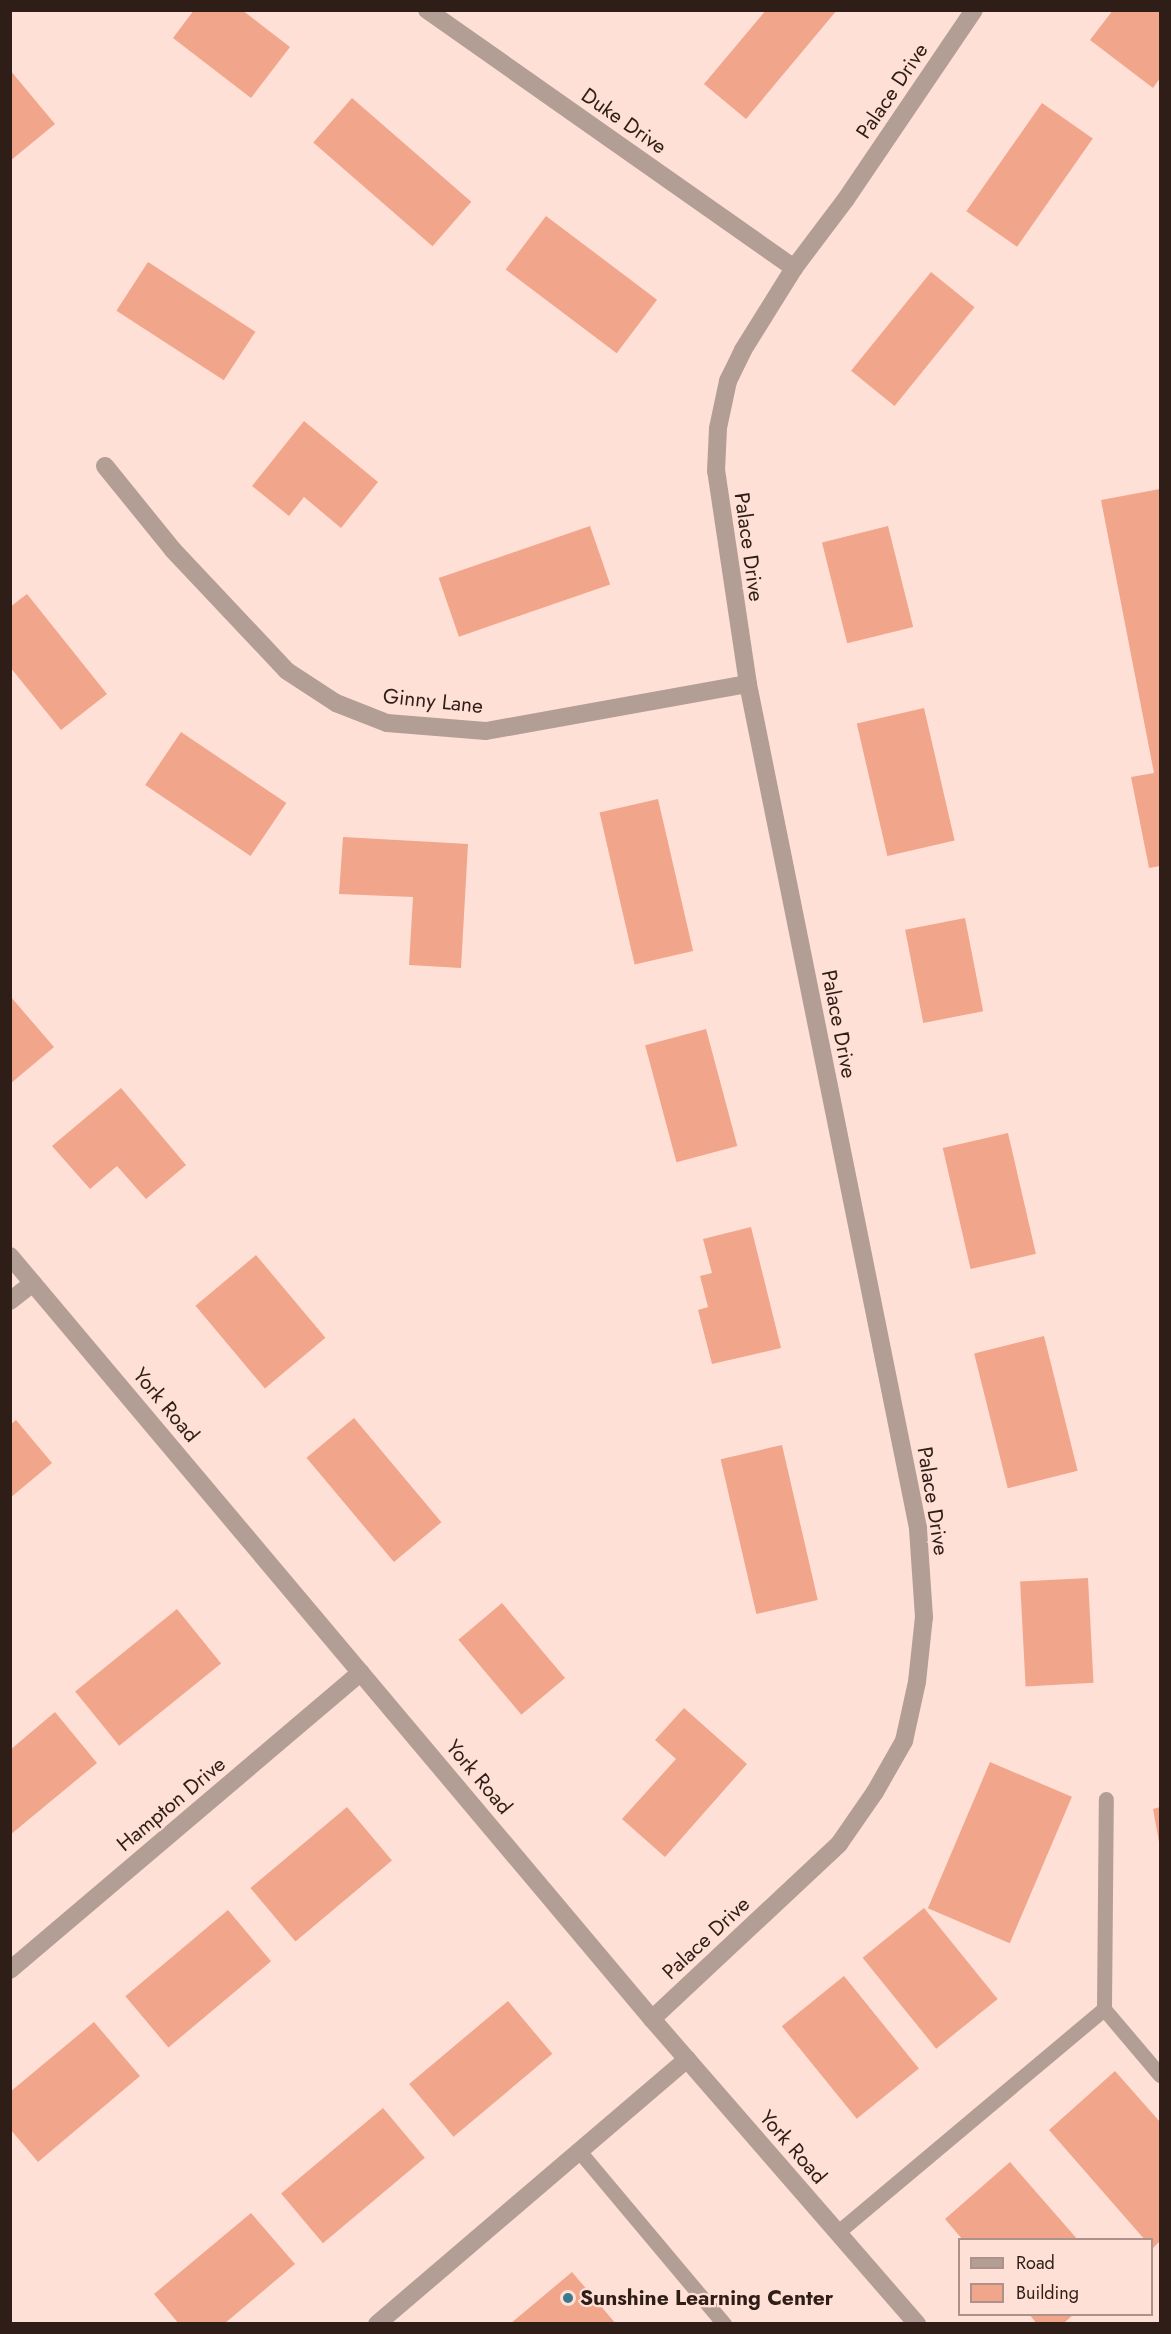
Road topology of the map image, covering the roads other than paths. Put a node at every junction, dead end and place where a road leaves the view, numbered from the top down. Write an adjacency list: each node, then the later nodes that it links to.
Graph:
1 (428, 10): 3 (street, Duke Drive)
2 (974, 10): 3 (street, Palace Drive)
3 (794, 268): 5 (street, Palace Drive)
4 (105, 466): 5 (street, Ginny Lane)
5 (748, 684): 13 (street, Palace Drive)
6 (10, 1256): 7 (street, York Road)
7 (33, 1282): 8 (street); 9 (street, York Road)
8 (10, 1302)
9 (361, 1672): 11 (street, Hampton Drive); 13 (street, York Road)
10 (1106, 1799): 12 (lane)
11 (10, 1970)
12 (1104, 2008): 15 (lane); 17 (lane)
13 (652, 2019): 14 (street, York Road)
14 (687, 2059): 16 (street); 17 (street, York Road)
15 (1161, 2075)
16 (579, 2151): 18 (street); 19 (lane)
17 (838, 2232): 20 (street, York Road)
18 (377, 2324)
19 (724, 2324)
20 (917, 2324)

